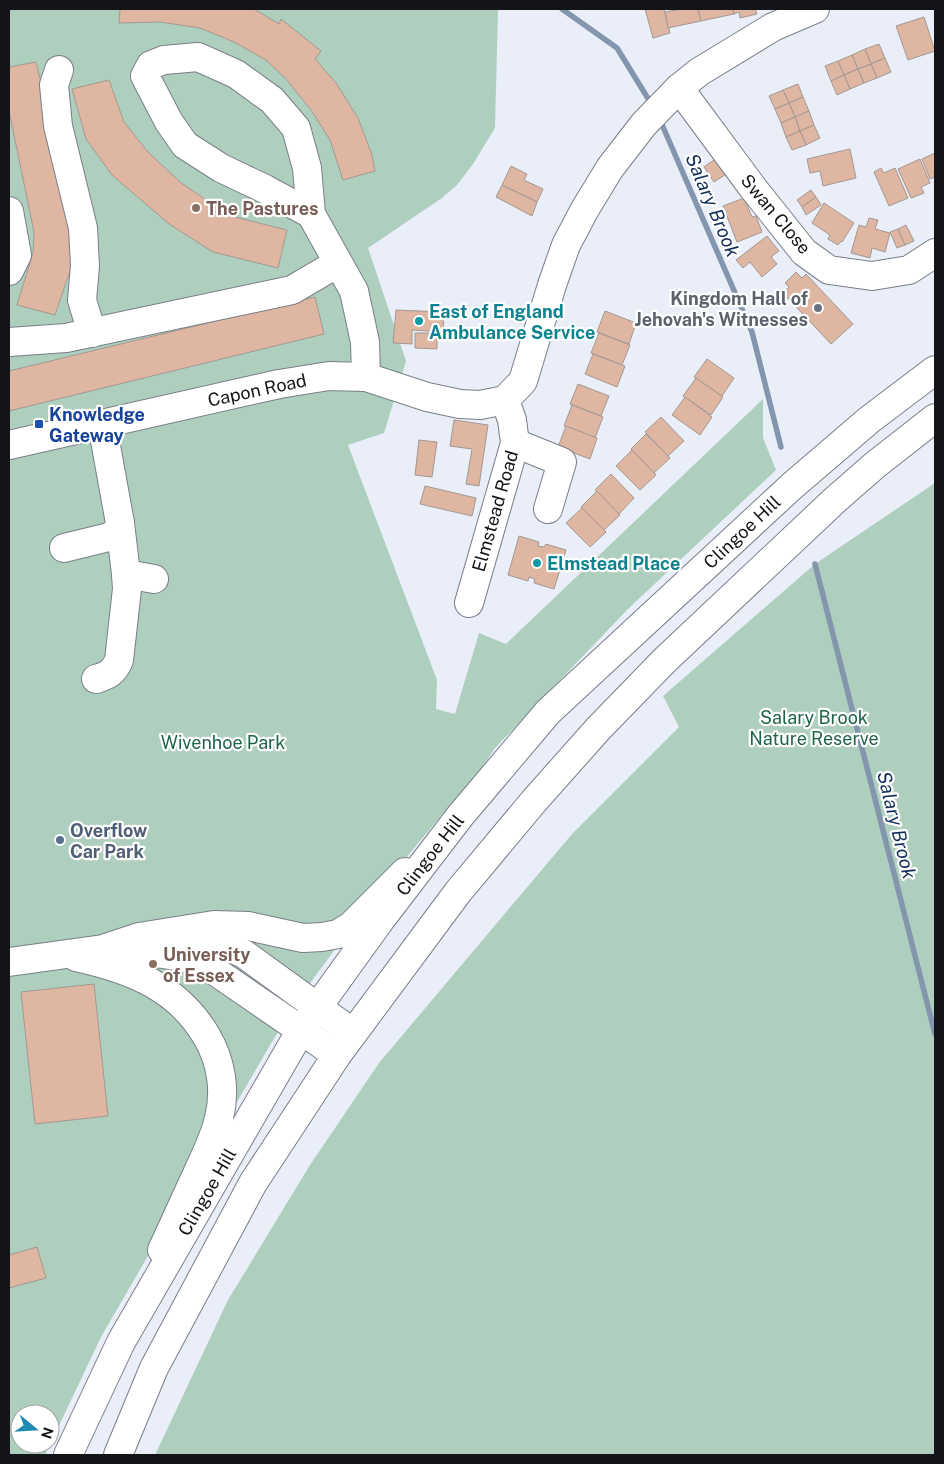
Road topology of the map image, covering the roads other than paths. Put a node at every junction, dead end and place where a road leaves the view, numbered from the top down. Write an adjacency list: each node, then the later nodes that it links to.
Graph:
1 (816, 9): 3 (street)
2 (59, 70): 9 (street)
3 (672, 95): 6 (street, Swan Close); 13 (street)
4 (9, 211): 8 (street)
5 (310, 214): 5 (street); 7 (street)
6 (935, 253)
7 (338, 263): 9 (street); 12 (street)
8 (9, 271)
9 (92, 333): 10 (street)
10 (9, 342)
11 (935, 370): 25 (street, Clingoe Hill)
12 (366, 377): 13 (street, Capon Road); 15 (street, Capon Road)
13 (505, 400): 16 (street, Elmstead Road)
14 (935, 418): 32 (street)
15 (102, 424): 17 (street, Capon Road); 19 (street)
16 (515, 443): 18 (street); 23 (street, Elmstead Road)
17 (9, 444)
18 (548, 509)
19 (120, 523): 20 (street); 21 (street)
20 (64, 548)
21 (126, 574): 22 (street); 24 (street)
22 (154, 579)
23 (469, 603)
24 (96, 679)
25 (460, 816): 26 (street); 30 (street, Clingoe Hill)
26 (139, 937): 27 (street); 30 (street)
27 (103, 949): 28 (street); 31 (street)
28 (69, 955): 29 (street); 34 (street)
29 (9, 962)
30 (317, 1006): 31 (street, Clingoe Hill); 32 (street)
31 (301, 1030): 33 (street); 34 (street, Clingoe Hill)
32 (353, 1033): 33 (street, Clingoe Hill)
33 (337, 1055): 36 (street, Clingoe Hill)
34 (121, 1342): 35 (street, Clingoe Hill)
35 (68, 1455)
36 (118, 1455)

